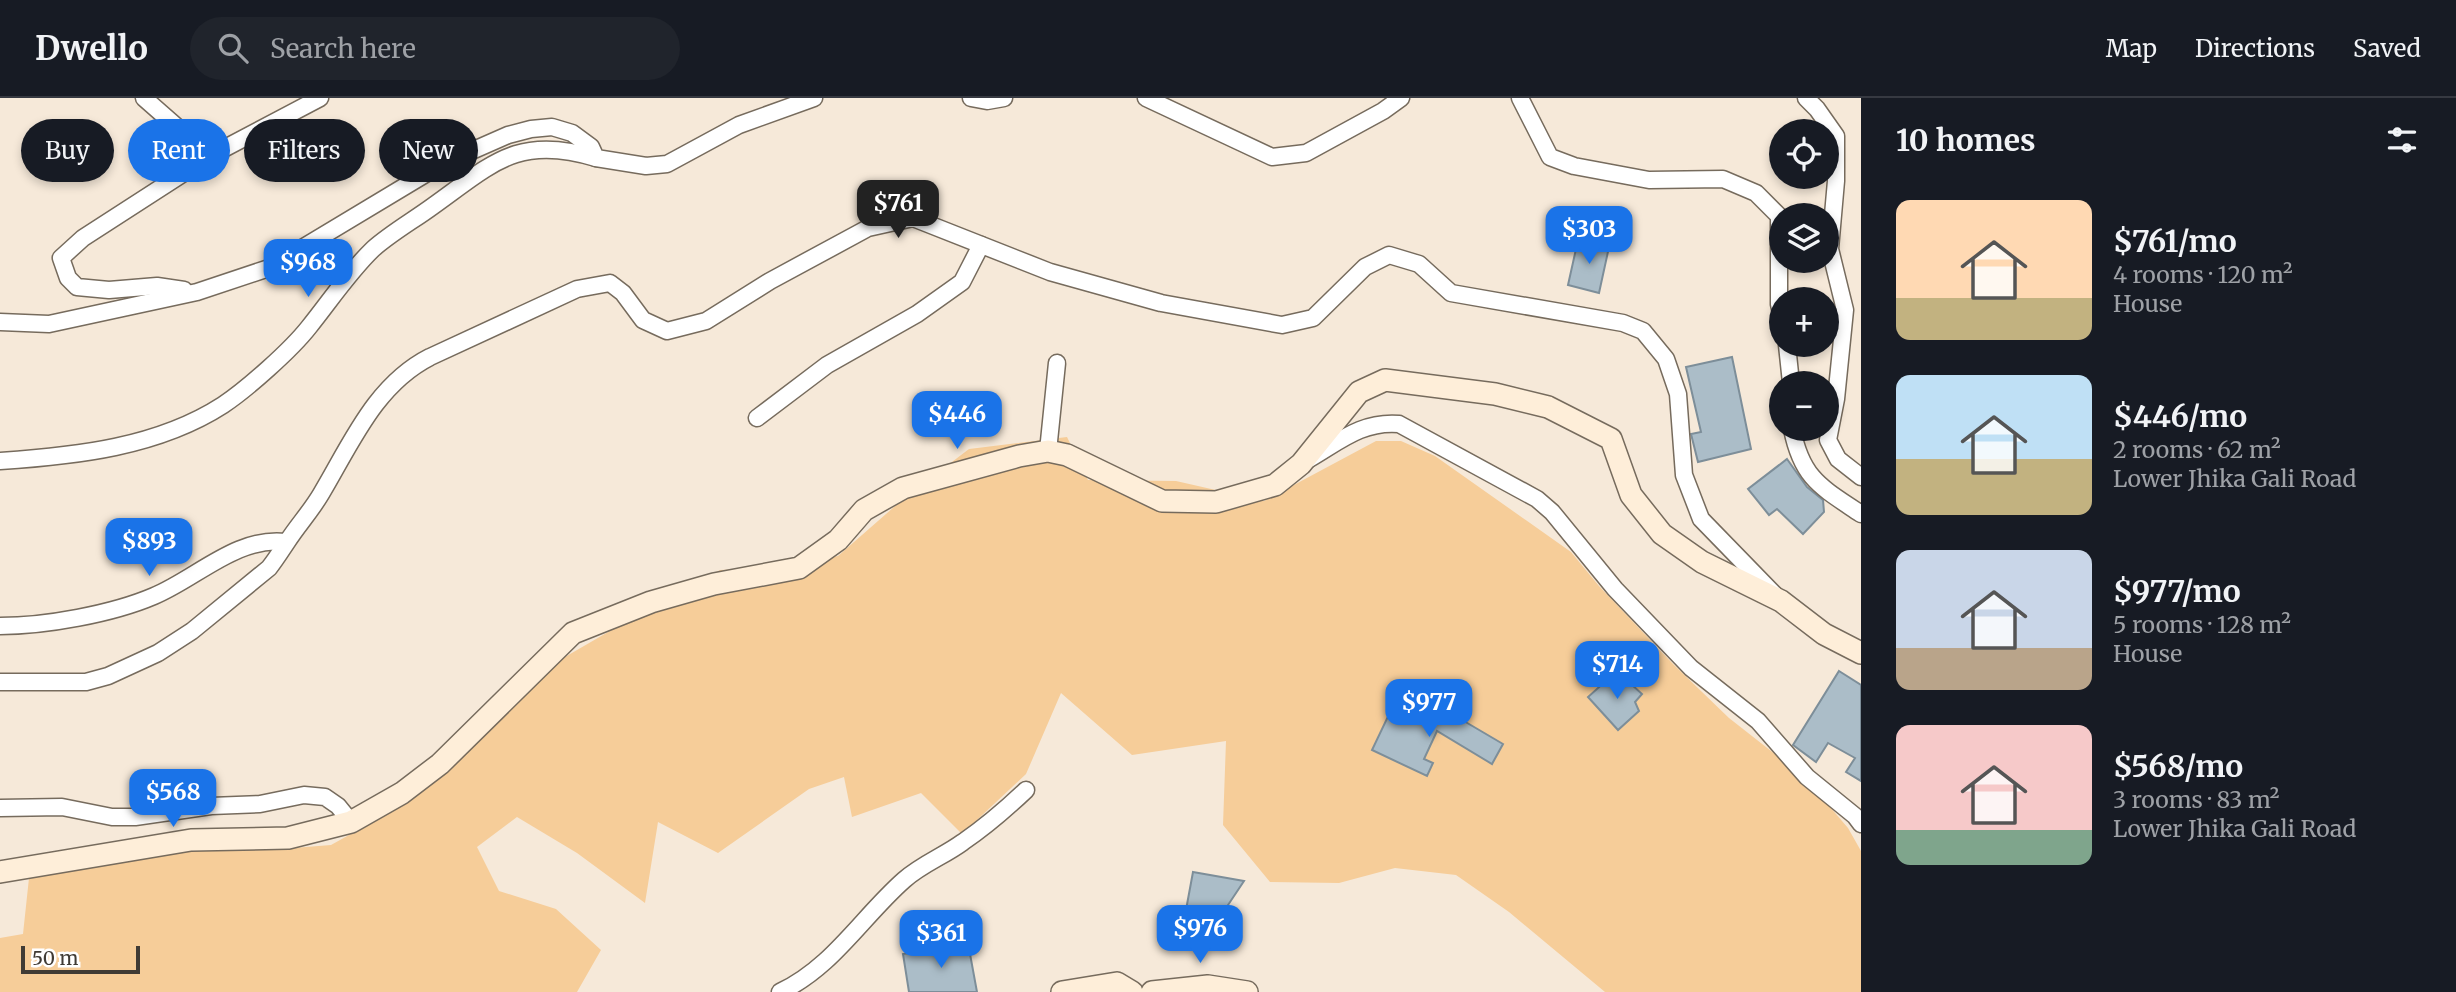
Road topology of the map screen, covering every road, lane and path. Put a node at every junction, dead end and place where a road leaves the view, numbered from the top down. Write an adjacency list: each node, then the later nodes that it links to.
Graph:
1 (144, 98): 10 (street)
2 (320, 98): 11 (street)
3 (814, 98): 12 (street)
4 (971, 98): 5 (street)
5 (1004, 98)
6 (1146, 98): 7 (street)
7 (1401, 98)
8 (1520, 98): 15 (street)
9 (1806, 98): 24 (street)
10 (168, 119)
11 (230, 145)
12 (596, 158): 16 (street); 22 (street)
13 (169, 182): 16 (street)
14 (981, 245): 19 (street); 26 (street); 27 (street)
15 (1779, 287)
16 (197, 292): 17 (street)
17 (0, 322)
18 (1057, 363): 21 (street)
19 (757, 418)
20 (1794, 441): 25 (street)
21 (1048, 451): 23 (main road); 33 (main road)
22 (0, 461)
23 (1301, 464): 27 (main road); 34 (street)
24 (1861, 477)
25 (1861, 514)
26 (286, 542): 28 (street); 30 (street)
27 (1781, 601): 29 (main road)
28 (0, 626)
29 (1861, 653)
30 (0, 682)
31 (1026, 790): 36 (street)
32 (0, 808): 33 (street)
33 (351, 822): 35 (main road)
34 (1861, 824)
35 (0, 872)
36 (780, 992)
37 (1062, 992): 38 (main road)
38 (1132, 992)
39 (1152, 992): 40 (main road)
40 (1247, 992)

